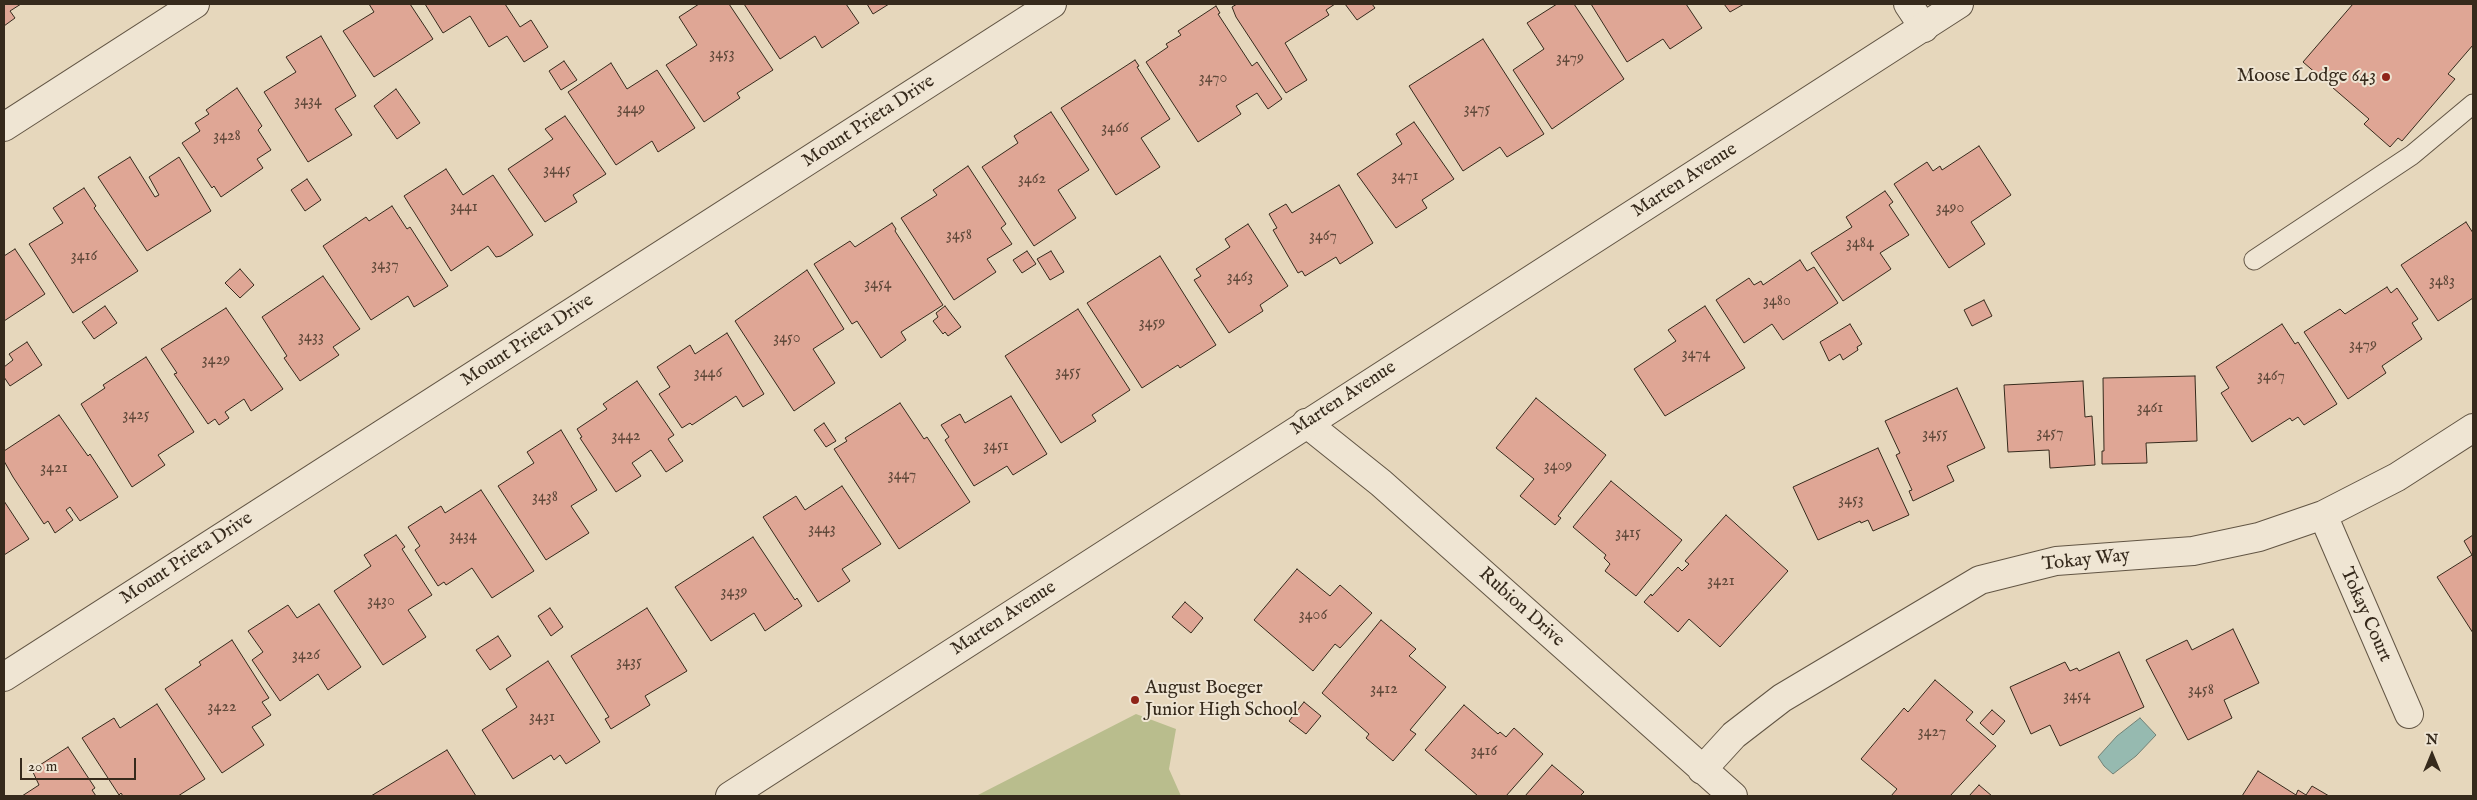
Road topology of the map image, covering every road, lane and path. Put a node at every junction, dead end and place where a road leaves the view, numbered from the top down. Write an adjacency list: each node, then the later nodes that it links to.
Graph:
1 (194, 4): 7 (street)
2 (1052, 4): 12 (street, Mount Prieta Drive)
3 (1908, 4): 5 (street)
4 (1959, 4): 5 (street, Marten Avenue)
5 (1924, 28): 9 (street, Marten Avenue)
6 (2473, 104): 8 (lane)
7 (4, 127)
8 (2254, 260)
9 (1306, 423): 14 (street, Rubion Drive); 15 (street, Marten Avenue)
10 (2473, 428): 11 (street, Tokay Way)
11 (2323, 515): 13 (street, Tokay Court); 14 (street, Tokay Way)
12 (4, 677)
13 (2409, 714)
14 (1702, 770): 16 (street, Rubion Drive)
15 (730, 796)
16 (1733, 796)

